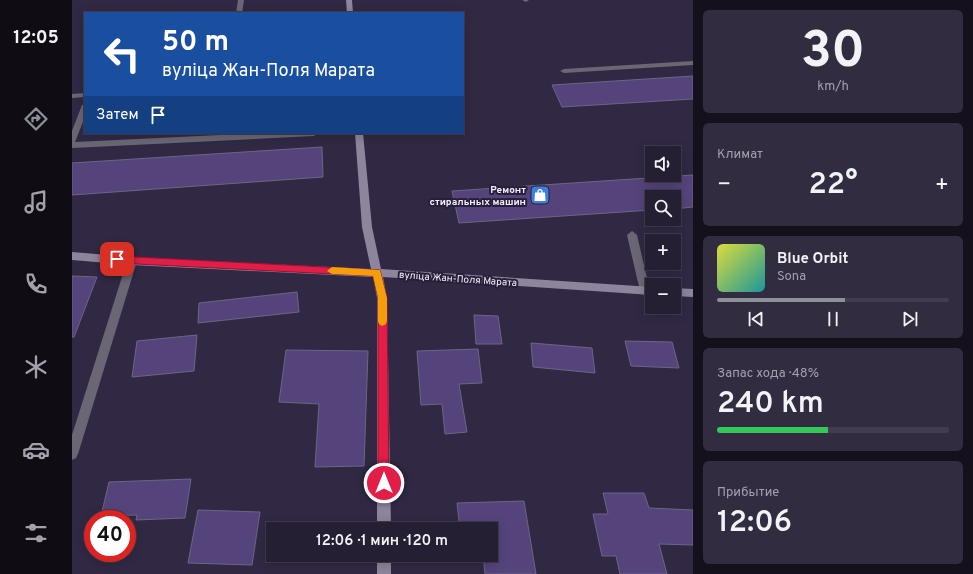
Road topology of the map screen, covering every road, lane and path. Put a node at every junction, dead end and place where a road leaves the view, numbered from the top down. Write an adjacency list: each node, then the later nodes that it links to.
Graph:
1 (241, 0): 3 (street)
2 (349, 0): 4 (street)
3 (239, 12)
4 (350, 12)
5 (693, 63): 6 (street)
6 (564, 70)
7 (84, 95): 8 (street)
8 (72, 96)
9 (84, 110): 13 (street)
10 (268, 134): 12 (street)
11 (359, 134): 18 (street)
12 (222, 135): 14 (street)
13 (72, 141)
14 (72, 145)
15 (632, 235): 19 (street)
16 (72, 256): 17 (street, вуліца Жан-Поля Марата)
17 (132, 261): 18 (street, вуліца Жан-Поля Марата); 23 (street)
18 (377, 273): 20 (street, вуліца Жан-Поля Марата); 24 (street)
19 (645, 278)
20 (645, 291)
21 (681, 292): 22 (street)
22 (693, 293)
23 (72, 454)
24 (384, 522)
25 (384, 562): 26 (street)
26 (384, 574)

